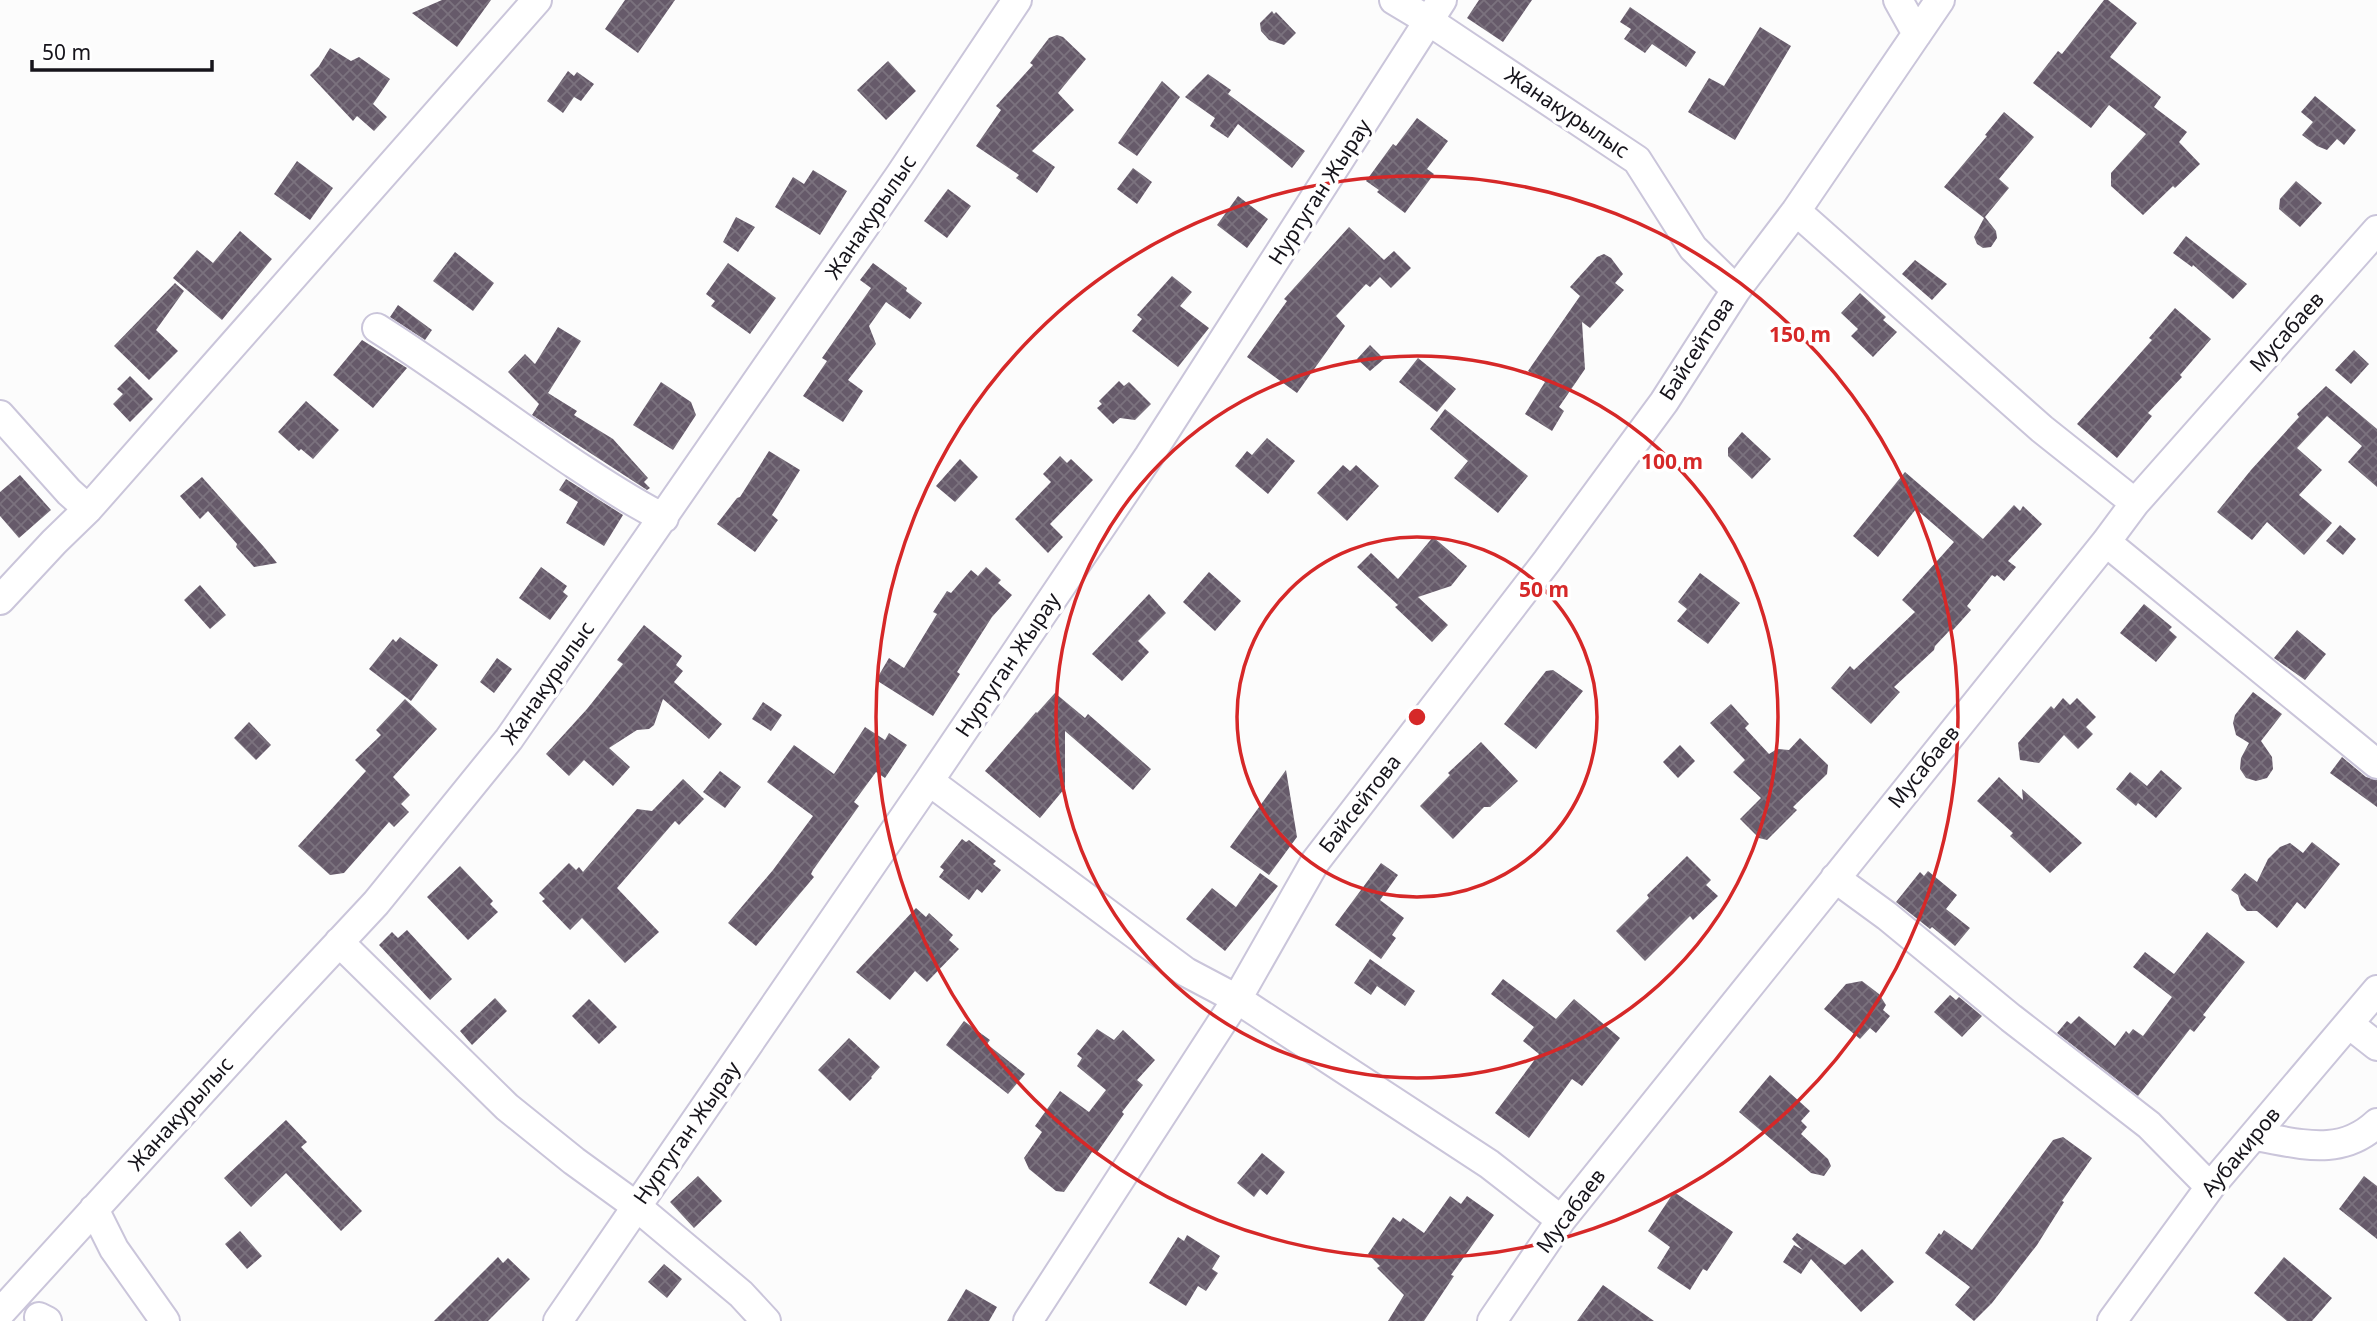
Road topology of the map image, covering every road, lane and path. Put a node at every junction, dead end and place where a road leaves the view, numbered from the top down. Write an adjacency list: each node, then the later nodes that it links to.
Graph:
1 (537, 0): 14 (street)
2 (1017, 0): 15 (street, Жанакурылыс)
3 (1394, 0): 6 (street, Жанакурылыс)
4 (1898, 0): 7 (street)
5 (1940, 0): 7 (street, Байсейтова)
6 (1436, 10): 10 (street, Жанакурылыс); 19 (street, Нуртуган Жырау)
7 (1917, 34): 8 (street, Байсейтова)
8 (1796, 211): 10 (street, Байсейтова); 13 (street)
9 (2377, 230): 13 (street, Мусабаев)
10 (1736, 290): 23 (street, Байсейтова)
11 (377, 328): 15 (street)
12 (0, 415): 14 (street)
13 (2135, 503): 16 (street, Мусабаев)
14 (88, 509): 17 (street)
15 (664, 517): 21 (street, Жанакурылыс)
16 (2106, 542): 18 (street); 20 (street, Мусабаев)
17 (0, 600)
18 (2377, 764)
19 (929, 781): 23 (street); 29 (street, Нуртуган Жырау)
20 (1835, 878): 28 (street); 31 (street, Мусабаев)
21 (339, 942): 29 (street); 30 (street, Жанакурылыс)
22 (2377, 990): 24 (street, Аубакиров)
23 (1237, 999): 31 (street); 36 (street, Байсейтова)
24 (2349, 1024): 25 (street); 27 (street, Аубакиров)
25 (2377, 1046)
26 (2377, 1123): 27 (street)
27 (2254, 1136): 28 (street, Аубакиров)
28 (2210, 1188): 38 (street, Аубакиров)
29 (636, 1206): 34 (street, Нуртуган Жырау); 35 (street)
30 (94, 1209): 32 (street, Жанакурылыс); 33 (street)
31 (1561, 1220): 37 (street, Мусабаев)
32 (0, 1313)
33 (165, 1321)
34 (558, 1321)
35 (766, 1321)
36 (1028, 1321)
37 (1492, 1321)
38 (2112, 1321)

